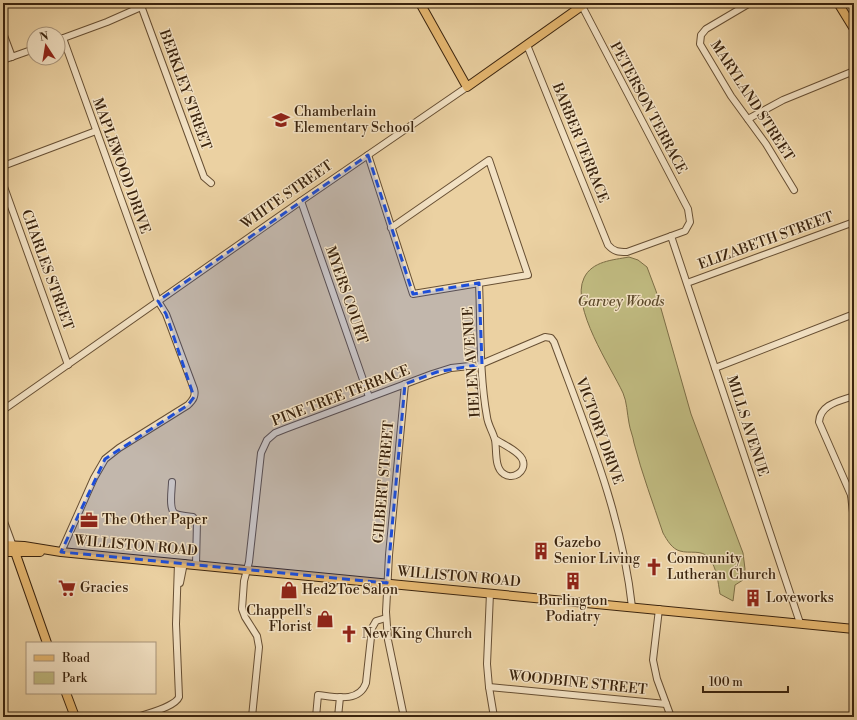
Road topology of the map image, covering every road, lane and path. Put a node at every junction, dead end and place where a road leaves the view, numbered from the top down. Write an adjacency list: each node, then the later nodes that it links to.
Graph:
1 (420, 3): 15 (main road)
2 (750, 3): 16 (street, MARYLAND STREET)
3 (838, 3): 6 (main road)
4 (143, 4): 8 (street); 20 (street, BERKLEY STREET)
5 (584, 5): 9 (main road, WHITE STREET); 26 (street, PETERSON TERRACE)
6 (854, 29)
7 (3, 33): 12 (street)
8 (66, 37)
9 (527, 45): 15 (main road, WHITE STREET); 26 (street, BARBER TERRACE)
10 (26, 52): 12 (street)
11 (66, 52): 17 (street, MAPLEWOOD DRIVE)
12 (12, 57): 13 (street)
13 (3, 60)
14 (854, 71): 16 (street)
15 (467, 87): 18 (street, WHITE STREET)
16 (748, 119): 22 (street, MARYLAND STREET)
17 (96, 131): 19 (street); 29 (street, MAPLEWOOD DRIVE)
18 (368, 155): 23 (street, WHITE STREET); 25 (street)
19 (3, 166)
20 (211, 183)
21 (3, 184): 32 (street, CHARLES STREET)
22 (794, 190)
23 (301, 201): 29 (street, WHITE STREET); 36 (street, MYERS COURT)
24 (854, 222): 28 (street, ELIZABETH STREET)
25 (391, 228): 27 (street); 27 (street)
26 (671, 236): 28 (street, MILLS AVENUE)
27 (479, 283): 31 (street, HELEN AVENUE)
28 (687, 283): 33 (street, MILLS AVENUE)
29 (158, 301): 32 (street, WHITE STREET); 46 (street, MAPLEWOOD DRIVE)
30 (854, 314): 33 (street)
31 (482, 364): 34 (street, PINE TREE TERRACE); 38 (street, HELEN AVENUE); 52 (street, VICTORY DRIVE)
32 (68, 365): 37 (street, WHITE STREET)
33 (715, 368): 55 (street, MILLS AVENUE)
34 (405, 384): 36 (street, PINE TREE TERRACE); 50 (street, GILBERT STREET)
35 (854, 396): 40 (street)
36 (369, 397): 49 (street, PINE TREE TERRACE)
37 (3, 410)
38 (495, 439): 38 (street, HELEN AVENUE)
39 (172, 482): 48 (street)
40 (852, 497): 42 (street)
41 (3, 519): 44 (street)
42 (854, 522)
43 (3, 545): 44 (main road, WILLISTON ROAD)
44 (14, 549): 45 (main road, WILLISTON ROAD); 46 (main road, WILLISTON ROAD); 57 (main road)
45 (3, 552)
46 (61, 552): 47 (main road, WILLISTON ROAD)
47 (181, 563): 48 (main road, WILLISTON ROAD); 63 (street)
48 (196, 564): 49 (main road, WILLISTON ROAD)
49 (247, 569): 50 (main road, WILLISTON ROAD); 64 (street, PINE TREE TERRACE)
50 (387, 583): 51 (main road, WILLISTON ROAD); 54 (street, GILBERT STREET)
51 (490, 593): 52 (main road, WILLISTON ROAD); 58 (street)
52 (632, 607): 53 (main road, WILLISTON ROAD)
53 (659, 609): 55 (main road, WILLISTON ROAD); 61 (street)
54 (386, 618): 60 (street); 67 (street, GILBERT STREET)
55 (800, 623): 56 (main road, WILLISTON ROAD)
56 (854, 629)
57 (47, 642)
58 (489, 687): 61 (street, WOODBINE STREET); 68 (street)
59 (66, 694): 62 (main road)
60 (340, 697): 65 (street); 66 (street)
61 (666, 704): 69 (street)
62 (75, 717)
63 (138, 717)
64 (252, 717)
65 (316, 717)
66 (338, 717)
67 (404, 717)
68 (494, 717)
69 (671, 717)

